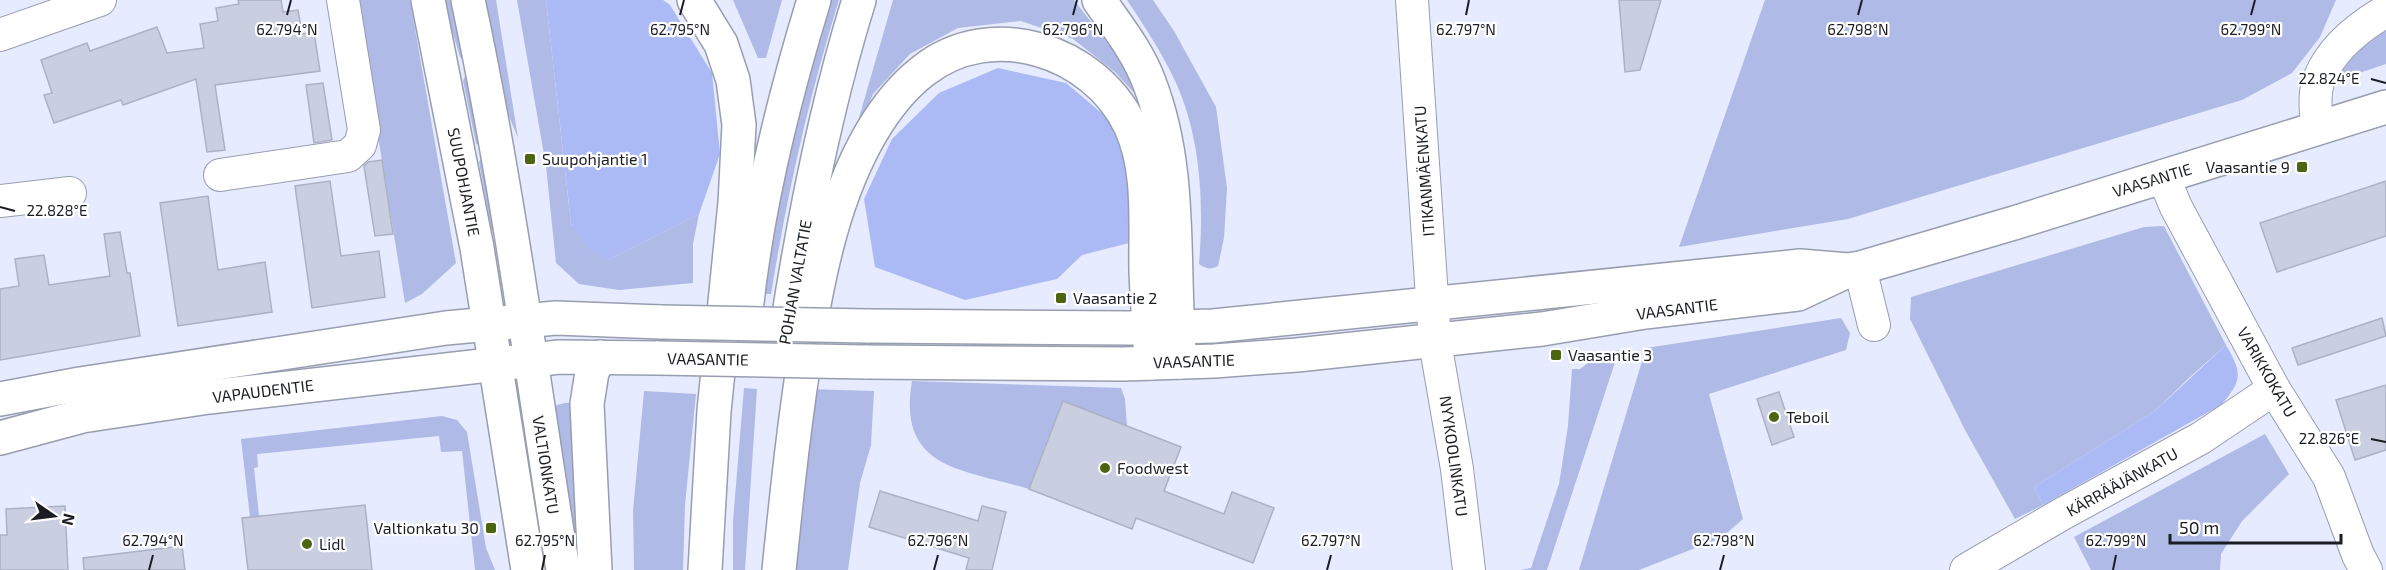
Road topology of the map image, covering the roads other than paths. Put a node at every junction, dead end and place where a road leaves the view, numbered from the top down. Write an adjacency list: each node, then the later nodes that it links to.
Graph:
1 (100, 0): 11 (street)
2 (343, 0): 14 (street)
3 (428, 0): 21 (main road, SUUPOHJANTIE)
4 (468, 0): 20 (main road)
5 (694, 0): 35 (main road)
6 (814, 0): 36 (main road)
7 (859, 0): 37 (main road, POHJAN VALTATIE)
8 (1099, 0): 23 (main road)
9 (1412, 0): 19 (street, ITIKANMÄENKATU)
10 (2386, 11): 13 (street)
11 (0, 35)
12 (2386, 107): 13 (main road, VAASANTIE)
13 (2317, 128): 15 (main road, VAASANTIE)
14 (220, 175)
15 (2163, 176): 18 (main road, VAASANTIE); 29 (street, VARIKKOKATU)
16 (70, 193): 17 (street)
17 (0, 201)
18 (1854, 269): 19 (main road, VAASANTIE); 22 (street); 24 (main road, VAASANTIE)
19 (1433, 304): 23 (main road, VAASANTIE); 24 (street, ITIKANMÄENKATU)
20 (525, 321): 21 (main road, VAPAUDENTIE); 23 (main road, VAASANTIE, bridge); 26 (main road)
21 (488, 324): 28 (main road, SUUPOHJANTIE); 30 (main road, VAPAUDENTIE)
22 (1874, 325)
23 (1163, 326): 27 (main road); 38 (main road)
24 (1436, 342): 27 (main road, VAASANTIE); 39 (street, NYYKOOLINKATU)
25 (600, 357): 26 (main road, VAASANTIE); 27 (main road, VAASANTIE, bridge); 34 (main road)
26 (530, 360): 28 (main road, VAPAUDENTIE); 33 (main road, VALTIONKATU)
27 (1165, 363)
28 (494, 364): 31 (main road, VAPAUDENTIE); 32 (main road)
29 (2274, 389): 40 (street, KÄRRÄÄJÄNKATU); 41 (street, VARIKKOKATU)
30 (0, 399)
31 (0, 438)
32 (528, 570)
33 (563, 570)
34 (595, 570)
35 (705, 570)
36 (727, 570)
37 (765, 570)
38 (779, 570)
39 (1469, 570)
40 (1966, 570)
41 (2366, 570)

